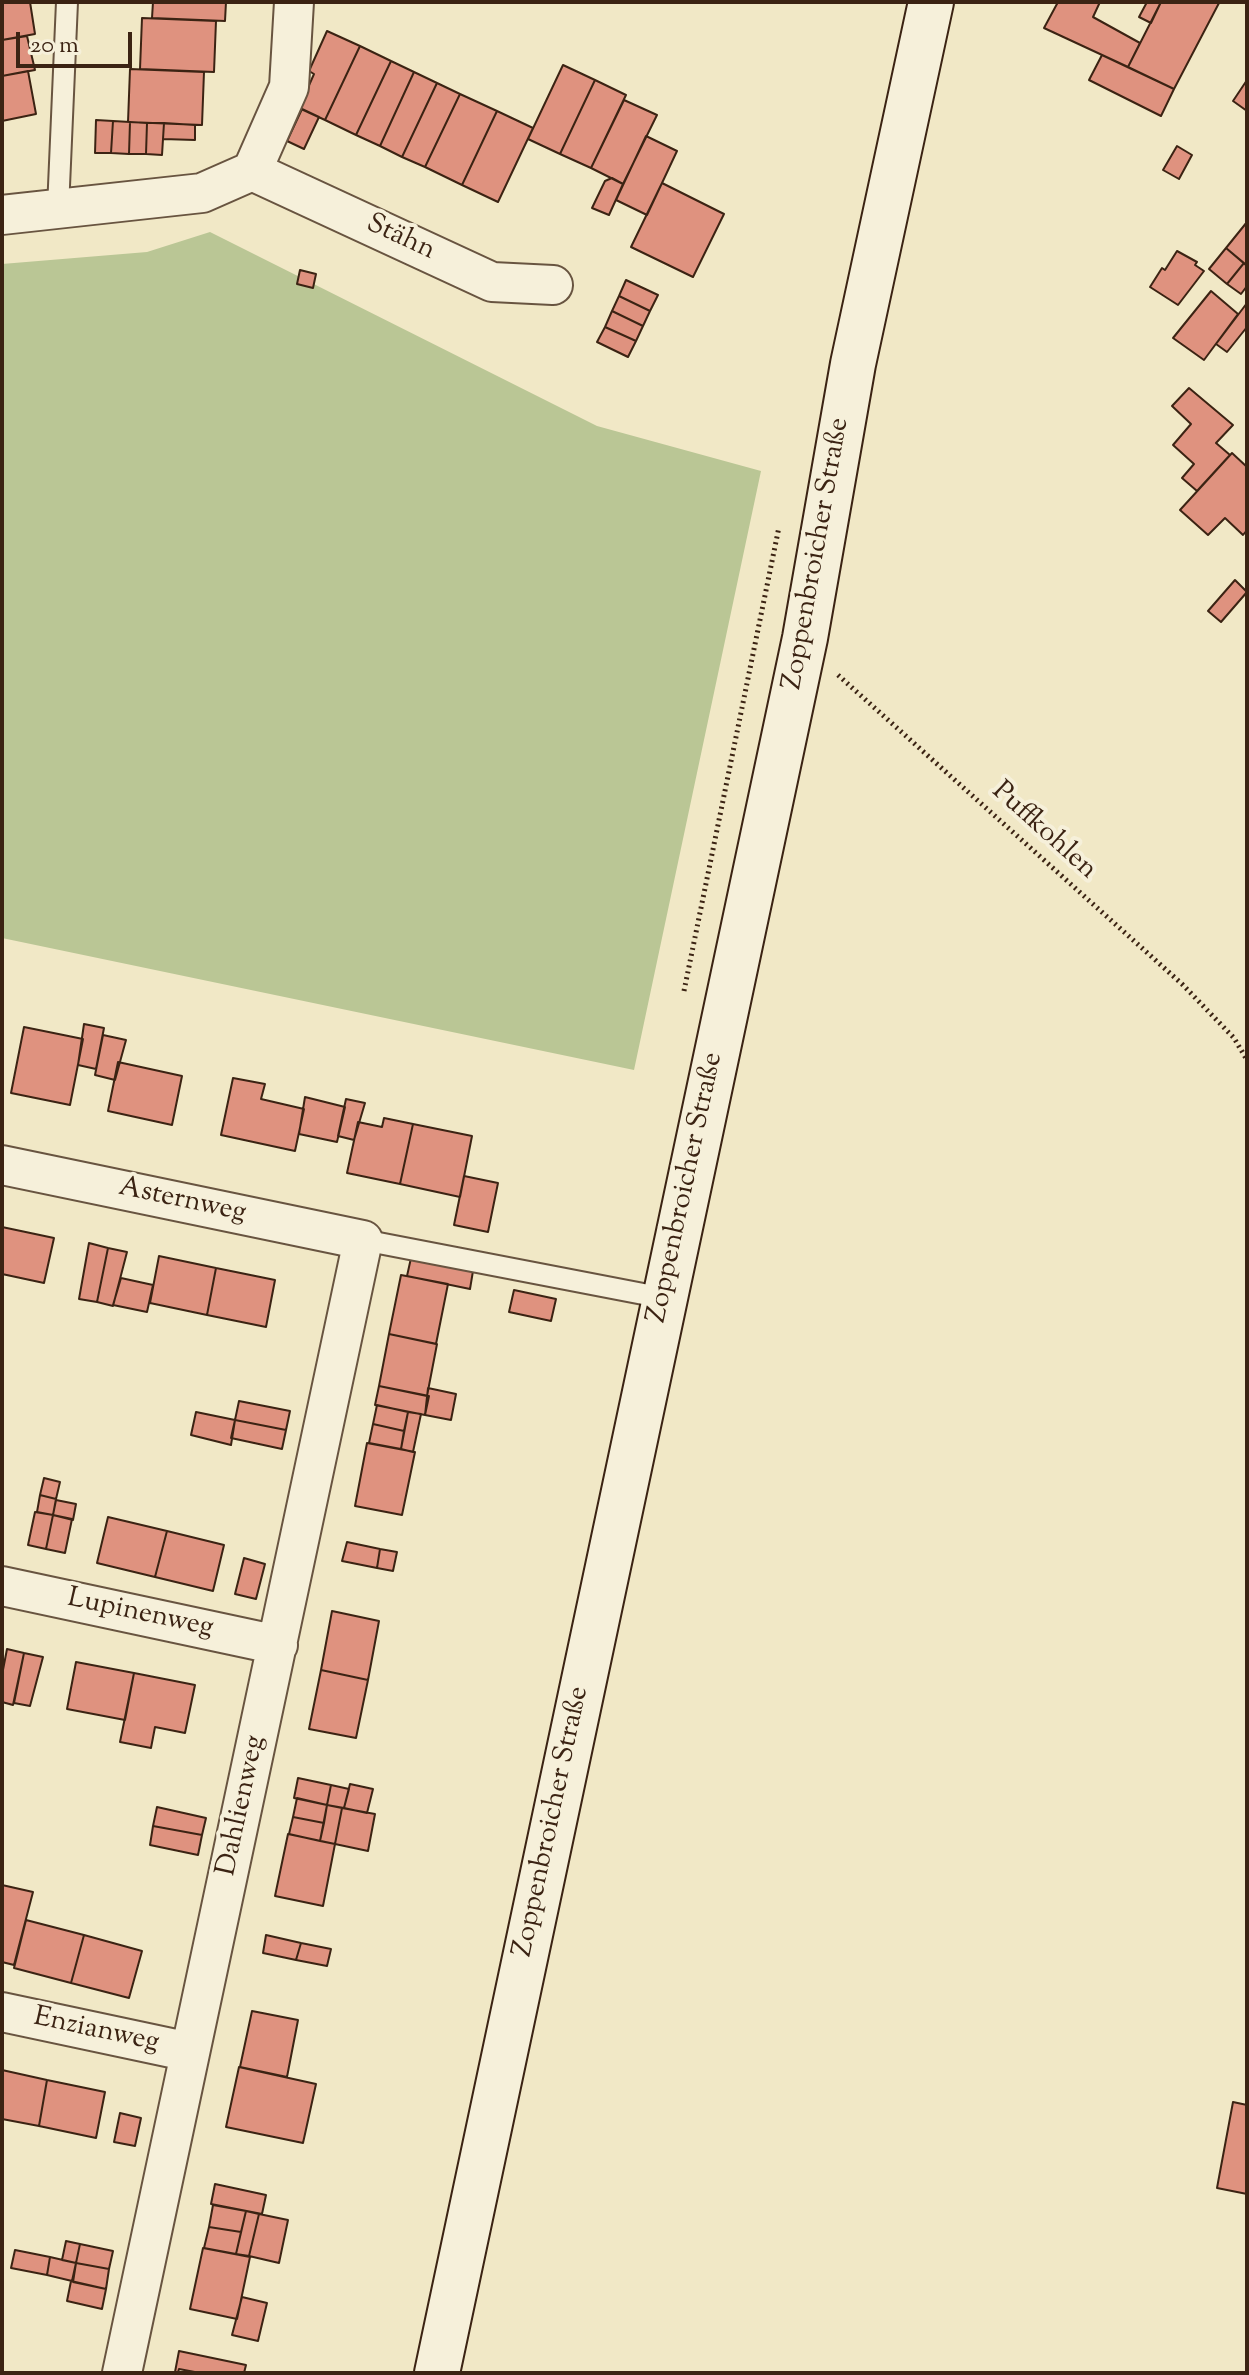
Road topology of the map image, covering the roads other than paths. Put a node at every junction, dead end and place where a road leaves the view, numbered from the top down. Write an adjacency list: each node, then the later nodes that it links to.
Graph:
1 (67, 2): 5 (lane)
2 (294, 2): 4 (street)
3 (931, 2): 10 (main road, Zoppenbroicher Straße)
4 (252, 171): 5 (street); 7 (street, Stähn)
5 (58, 209): 6 (street)
6 (2, 215)
7 (553, 285)
8 (2, 1165): 9 (street, Asternweg)
9 (363, 1240): 10 (lane); 12 (street, Dahlienweg)
10 (664, 1298): 16 (main road, Zoppenbroicher Straße)
11 (2, 1586): 12 (street, Lupinenweg)
12 (278, 1645): 14 (street, Dahlienweg)
13 (2, 2012): 14 (street, Enzianweg)
14 (190, 2052): 15 (street, Dahlienweg)
15 (122, 2373)
16 (437, 2373)

